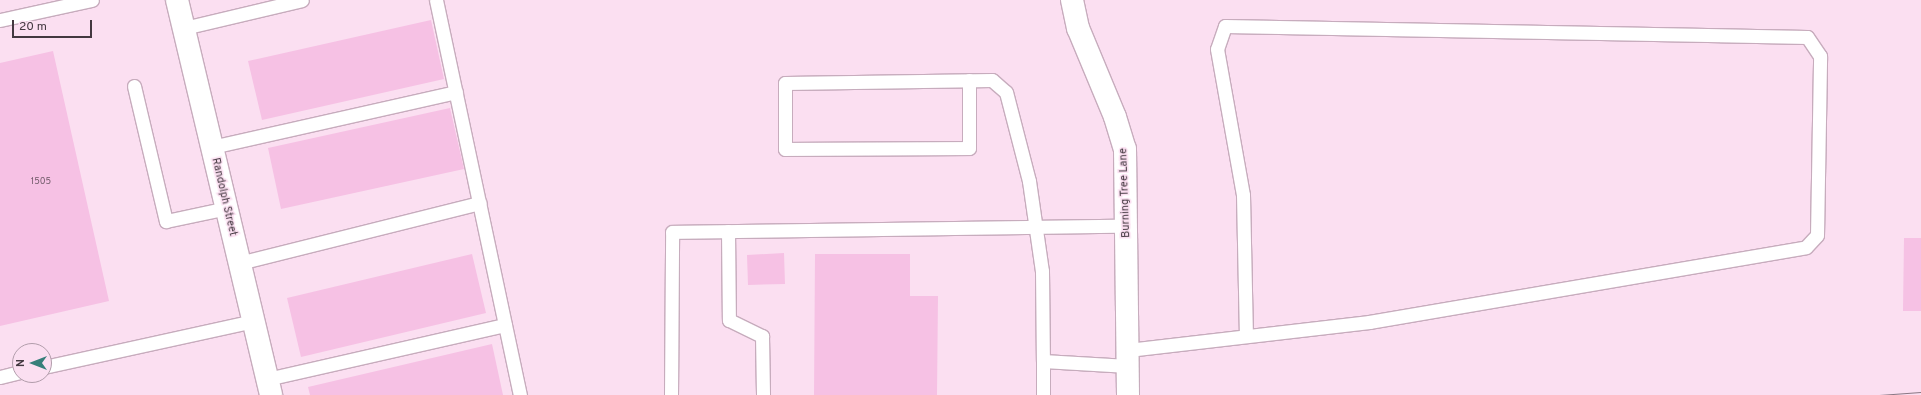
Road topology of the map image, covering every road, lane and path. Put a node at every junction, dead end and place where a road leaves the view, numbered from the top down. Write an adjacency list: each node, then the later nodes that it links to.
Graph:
1 (92, 0): 7 (lane)
2 (168, 0): 3 (lane)
3 (177, 0): 8 (street, Randolph Street)
4 (302, 0): 8 (lane)
5 (436, 0): 11 (lane)
6 (1072, 0): 15 (street, Burning Tree Lane)
7 (0, 20)
8 (184, 28): 12 (street, Randolph Street)
9 (969, 80): 9 (lane); 16 (lane)
10 (134, 86): 14 (lane)
11 (456, 92): 12 (lane); 13 (lane)
12 (212, 147): 14 (street, Randolph Street)
13 (480, 203): 18 (lane); 20 (lane)
14 (227, 208): 18 (street, Randolph Street)
15 (1128, 226): 16 (lane); 22 (street, Burning Tree Lane)
16 (1035, 227): 17 (lane); 23 (lane)
17 (728, 231): 29 (lane); 30 (lane)
18 (239, 263): 19 (street, Randolph Street)
19 (253, 321): 24 (lane); 27 (street, Randolph Street)
20 (505, 325): 27 (lane); 28 (lane)
21 (1246, 336): 21 (lane); 22 (lane)
22 (1128, 358): 23 (lane); 32 (street, Burning Tree Lane)
23 (1043, 361): 31 (lane)
24 (52, 365)
25 (12, 374): 26 (lane)
26 (0, 377)
27 (269, 387)
28 (520, 395)
29 (671, 395)
30 (763, 395)
31 (1043, 395)
32 (1128, 395)

